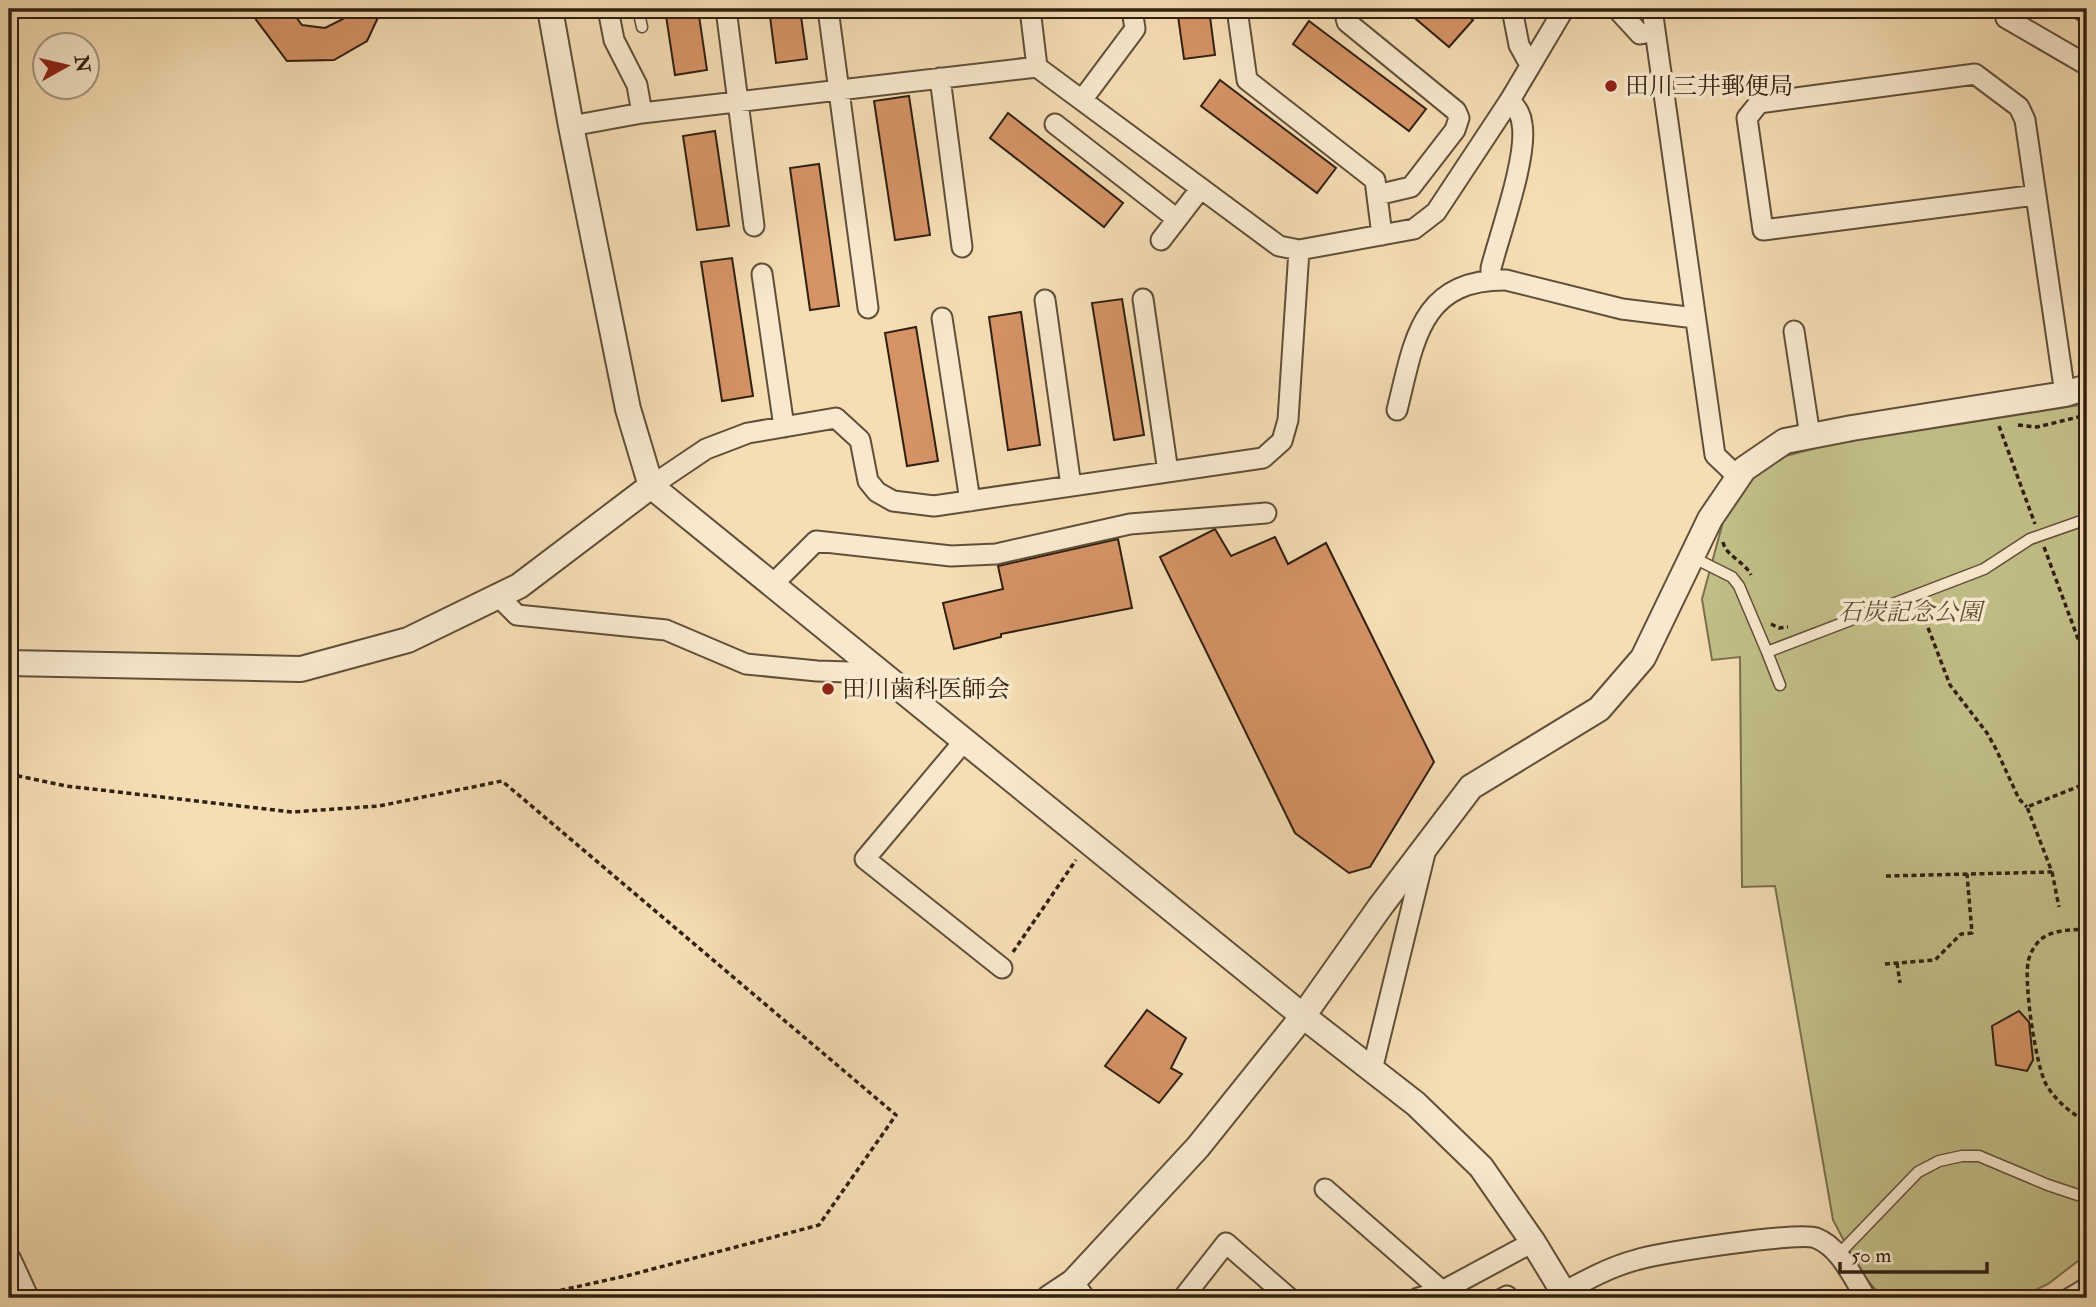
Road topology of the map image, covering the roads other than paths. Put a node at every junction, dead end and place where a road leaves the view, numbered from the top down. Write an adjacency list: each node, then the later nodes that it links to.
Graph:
1 (550, 9): 29 (street)
2 (608, 9): 27 (street)
3 (638, 9): 17 (lane)
4 (726, 9): 26 (street)
5 (828, 9): 23 (street)
6 (1030, 9): 21 (street)
7 (1132, 9): 24 (street)
8 (1237, 9): 31 (street)
9 (1344, 9): 31 (street)
10 (1513, 9): 19 (street)
11 (1564, 9): 19 (street)
12 (1617, 9): 18 (street)
13 (1652, 9): 18 (street)
14 (2080, 9): 15 (street)
15 (2087, 13)
16 (2006, 18): 20 (street)
17 (642, 27)
18 (1655, 31): 45 (street)
19 (1530, 65): 25 (street)
20 (2087, 65)
21 (1037, 67): 22 (street); 24 (street)
22 (940, 78): 23 (street); 37 (street)
23 (839, 90): 26 (street); 43 (street)
24 (1083, 100): 30 (street)
25 (1510, 100): 35 (street); 40 (street)
26 (738, 102): 27 (street); 34 (street)
27 (642, 113): 29 (street)
28 (1055, 124): 33 (street)
29 (571, 126): 53 (street)
30 (1201, 188): 33 (street); 38 (street)
31 (1377, 195): 35 (street)
32 (2036, 195): 32 (street); 47 (street)
33 (1178, 219): 36 (street)
34 (754, 226)
35 (1382, 235): 38 (street)
36 (1161, 240)
37 (962, 247)
38 (1299, 250): 51 (street)
39 (762, 274): 49 (street)
40 (1491, 280): 45 (street); 48 (street)
41 (1143, 299): 51 (street)
42 (1045, 300): 54 (street)
43 (868, 308)
44 (943, 318): 55 (street)
45 (1695, 318): 52 (street)
46 (1794, 331): 50 (street)
47 (2076, 391): 50 (street)
48 (1397, 411)
49 (784, 427): 53 (street); 55 (street)
50 (1810, 436): 52 (street)
51 (1168, 472): 54 (street)
52 (1738, 477): 58 (street)
53 (651, 486): 59 (street); 60 (street)
54 (1071, 486): 55 (street)
55 (970, 501)
56 (1266, 513): 59 (street)
57 (2087, 519): 61 (lane)
58 (1692, 556): 61 (lane); 66 (street)
59 (773, 584): 63 (street)
60 (498, 596): 62 (street); 63 (street)
61 (1767, 652): 64 (lane)
62 (9, 663)
63 (883, 673): 65 (street)
64 (1780, 685)
65 (965, 740): 67 (street); 68 (street)
66 (1427, 845): 68 (street); 69 (street)
67 (1002, 968)
68 (1303, 1016): 69 (street); 76 (street)
69 (1372, 1070): 72 (street)
70 (1325, 1189): 77 (street)
71 (2087, 1198): 73 (lane)
72 (1533, 1241): 77 (street); 78 (street)
73 (1838, 1255): 78 (street); 84 (street)
74 (9, 1261): 79 (street)
75 (2087, 1287): 85 (street)
76 (1079, 1290): 80 (street)
77 (1442, 1291): 83 (street)
78 (1566, 1295)
79 (26, 1298)
80 (1049, 1298)
81 (1183, 1298): 82 (street)
82 (1289, 1298)
83 (1418, 1298)
84 (1866, 1298)
85 (2070, 1298)

